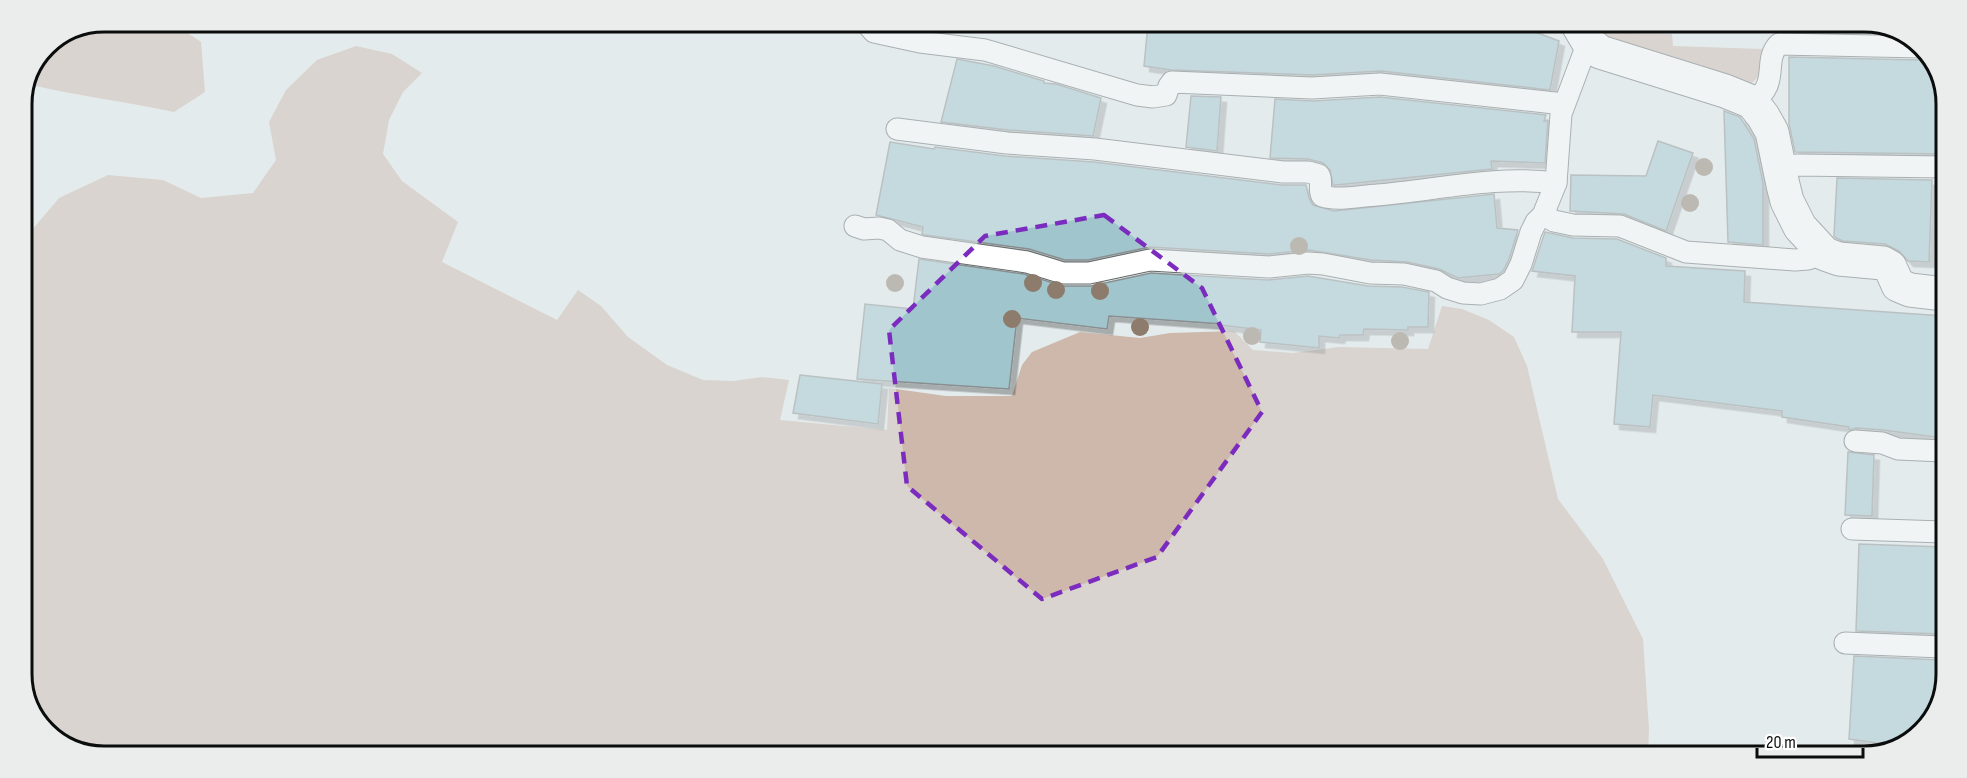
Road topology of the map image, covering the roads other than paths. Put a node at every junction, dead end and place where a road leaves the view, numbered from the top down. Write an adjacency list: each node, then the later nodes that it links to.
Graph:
1 (873, 31): 5 (lane)
2 (1583, 33): 4 (street); 5 (lane)
3 (1908, 47): 4 (lane)
4 (1752, 102): 8 (street)
5 (1564, 104): 9 (lane)
6 (897, 129): 9 (lane)
7 (1935, 166): 8 (lane)
8 (1780, 169): 12 (street)
9 (1556, 183): 10 (lane)
10 (1543, 215): 11 (lane); 12 (lane)
11 (855, 226)
12 (1825, 254): 13 (street)
13 (1935, 293)
14 (1855, 441): 15 (lane)
15 (1936, 451)
16 (1852, 529): 17 (lane)
17 (1936, 532)
18 (1845, 643): 19 (lane)
19 (1936, 647)

